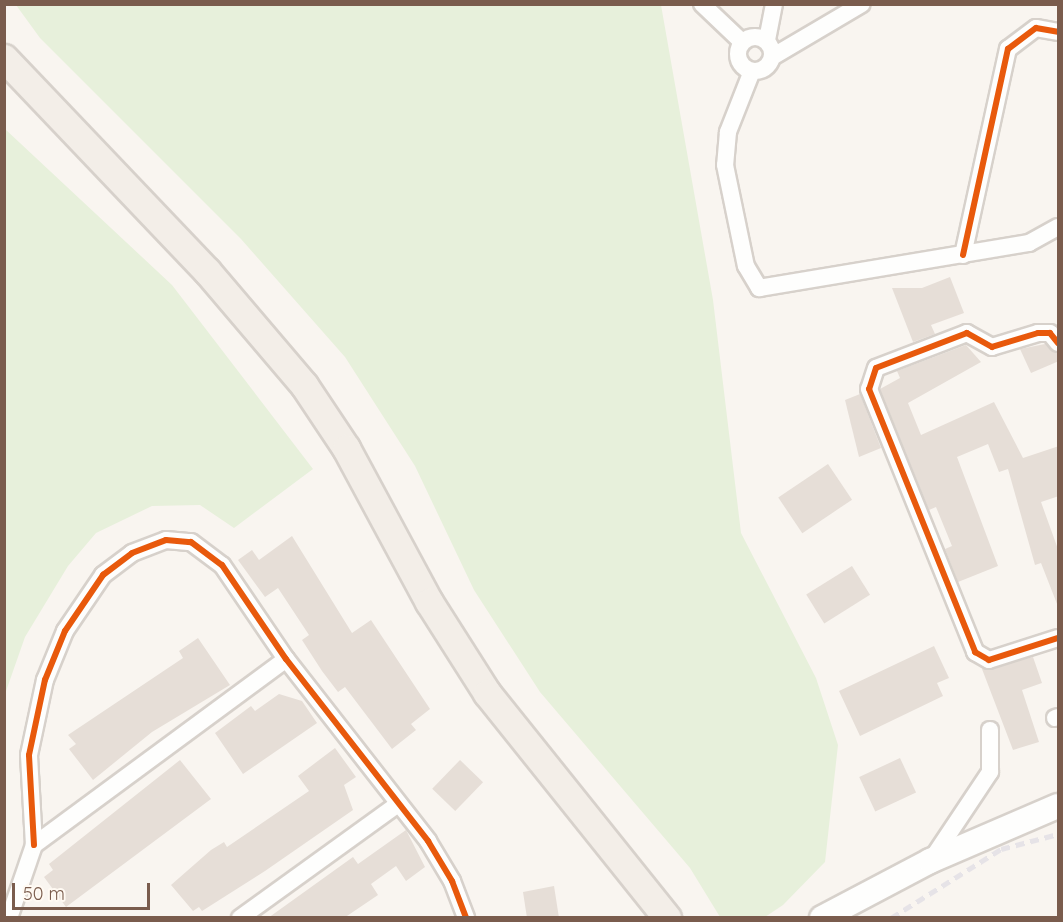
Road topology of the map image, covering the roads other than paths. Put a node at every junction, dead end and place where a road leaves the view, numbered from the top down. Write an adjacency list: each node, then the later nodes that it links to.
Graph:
1 (702, 4): 6 (street)
2 (774, 4): 5 (street)
3 (862, 4): 7 (street)
4 (1059, 32): 11 (street)
5 (767, 40): 6 (street); 7 (street)
6 (742, 42): 9 (street)
7 (772, 57): 9 (street)
8 (4, 58): 23 (main road)
9 (752, 71): 11 (street)
10 (1059, 227): 11 (street)
11 (963, 255)
12 (1059, 342): 13 (street)
13 (1059, 638)
14 (286, 659): 16 (street); 18 (street); 18 (street)
15 (990, 730): 19 (street)
16 (398, 804): 21 (street); 22 (street)
17 (1059, 806): 19 (main road)
18 (34, 844): 20 (street)
19 (930, 861): 24 (main road)
20 (9, 918)
21 (240, 918)
22 (466, 918)
23 (668, 918)
24 (822, 918)

